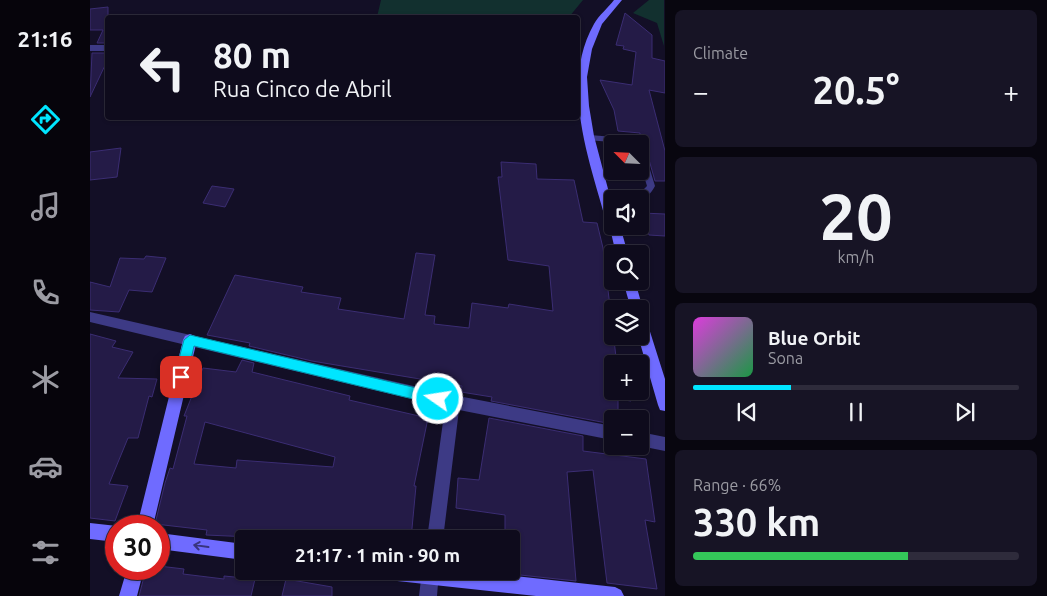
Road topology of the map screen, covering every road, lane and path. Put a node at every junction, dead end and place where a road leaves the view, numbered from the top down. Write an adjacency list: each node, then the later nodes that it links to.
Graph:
1 (618, 0): 4 (main road)
2 (90, 48): 3 (street)
3 (105, 48)
4 (590, 138): 5 (lane); 6 (main road)
5 (604, 139)
6 (604, 190)
7 (90, 317): 8 (street)
8 (190, 340): 10 (street); 15 (main road)
9 (647, 345): 11 (main road)
10 (453, 402): 12 (street); 16 (street)
11 (664, 405)
12 (604, 431)
13 (649, 441): 14 (street)
14 (664, 444)
15 (147, 515)
16 (436, 530)
17 (90, 531): 18 (main road)
18 (105, 533)
19 (170, 542): 20 (main road, one-way to 19)
20 (235, 551)
21 (132, 580): 24 (main road)
22 (429, 580): 25 (street)
23 (480, 580): 26 (main road)
24 (128, 596)
25 (428, 596)
26 (615, 596)

